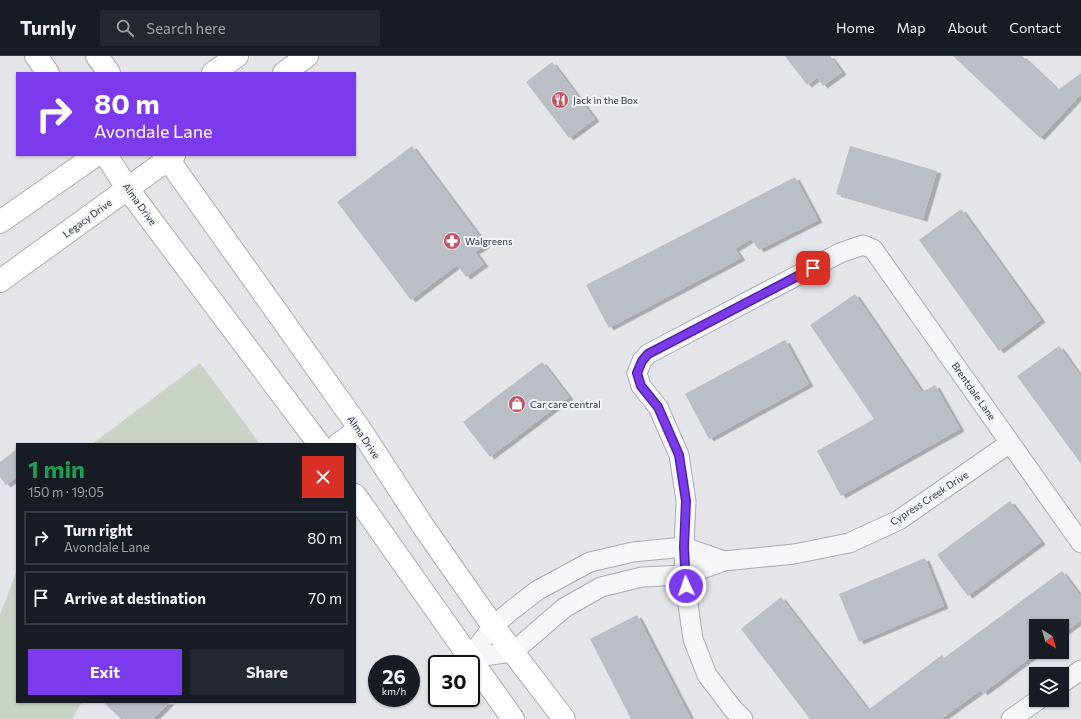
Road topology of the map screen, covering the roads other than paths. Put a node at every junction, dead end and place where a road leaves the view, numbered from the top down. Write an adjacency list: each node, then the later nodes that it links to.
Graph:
1 (36, 56): 5 (main road)
2 (97, 56): 6 (main road)
3 (237, 56): 7 (main road)
4 (307, 56): 8 (main road)
5 (47, 72)
6 (108, 72)
7 (214, 72)
8 (285, 72)
9 (95, 156): 13 (main road)
10 (107, 156): 12 (main road, Alma Drive)
11 (169, 156): 12 (main road, Legacy Drive); 15 (main road, Alma Drive)
12 (127, 188): 14 (main road, Legacy Drive); 16 (main road, Alma Drive)
13 (0, 222)
14 (0, 281)
15 (360, 429): 17 (main road); 24 (main road, Alma Drive)
16 (318, 443)
17 (340, 443)
18 (1010, 443): 20 (street, Brentdale Lane); 21 (street, Brentdale Lane); 22 (street, Cypress Creek Drive)
19 (356, 496): 26 (main road)
20 (1081, 543)
21 (684, 547): 22 (street, Cypress Creek Drive); 23 (street); 24 (street, Cypress Creek Drive)
22 (724, 560): 23 (street, Cypress Creek Drive)
23 (685, 575): 25 (street, Cypress Creek Drive); 35 (street)
24 (493, 626): 25 (main road, Alma Drive); 27 (street, Cypress Creek Drive)
25 (513, 652): 28 (street); 34 (main road, Alma Drive)
26 (467, 655)
27 (471, 655)
28 (480, 656)
29 (1081, 670): 31 (street)
30 (480, 673): 33 (main road)
31 (1069, 678)
32 (1029, 706): 36 (street)
33 (513, 719)
34 (564, 719)
35 (743, 719)
36 (1011, 719)

